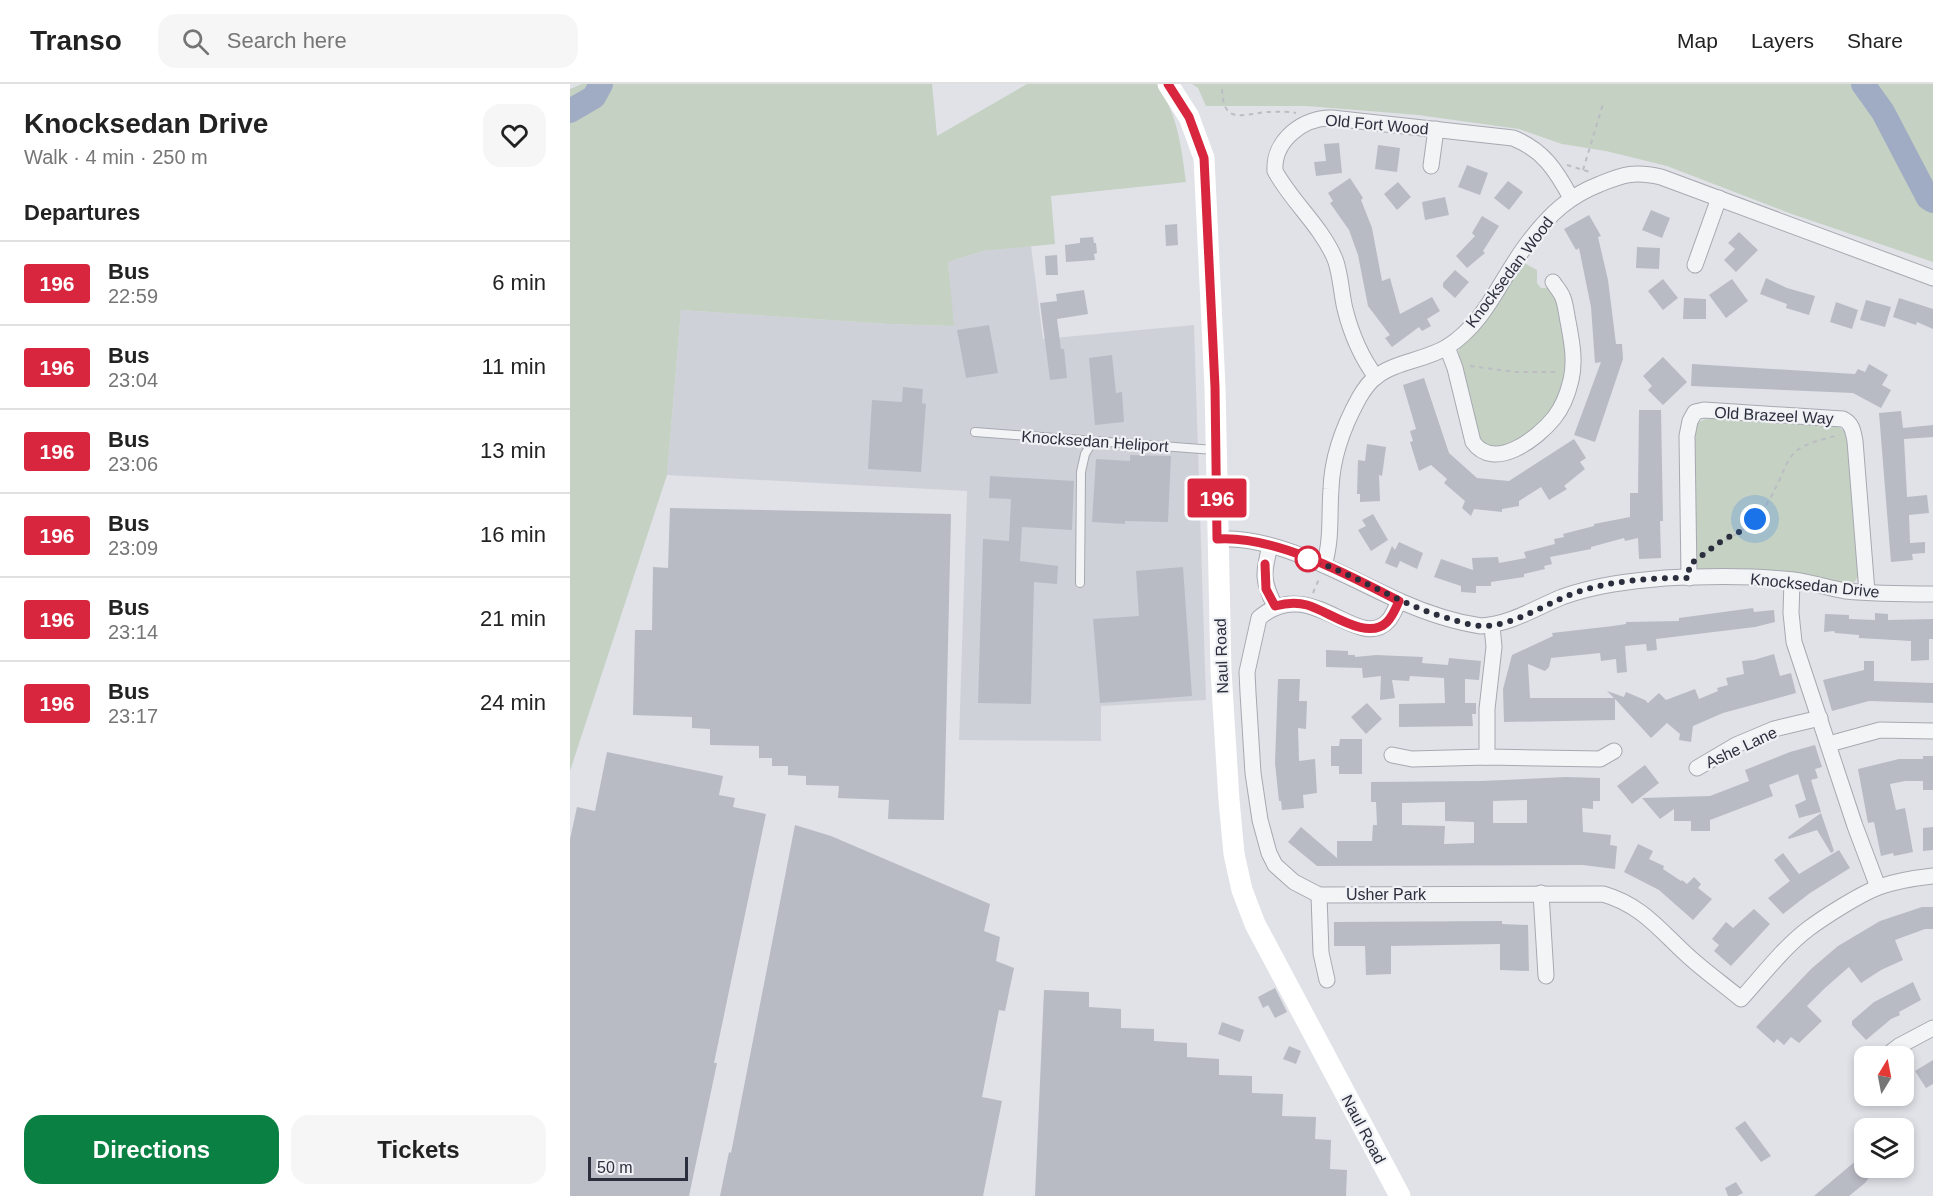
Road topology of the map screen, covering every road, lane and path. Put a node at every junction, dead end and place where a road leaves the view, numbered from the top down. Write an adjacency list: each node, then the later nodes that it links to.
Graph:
1 (1168, 84): 22 (main road, Naul Road)
2 (1222, 89): 4 (path)
3 (1603, 104): 8 (path)
4 (1302, 126): 5 (street, Old Fort Wood); 18 (street, Old Fort Wood)
5 (1436, 129): 6 (street, Old Fort Wood); 7 (street)
6 (1544, 158): 8 (path); 10 (street, Old Fort Wood)
7 (1431, 166)
8 (1583, 170): 9 (path)
9 (1612, 179): 10 (street, Knocksedan Wood); 11 (street, Knocksedan Wood)
10 (1571, 198): 15 (street, Knocksedan Wood)
11 (1719, 198): 12 (street); 13 (street, Knocksedan Wood)
12 (1695, 265)
13 (1933, 278)
14 (1553, 282): 17 (street)
15 (1447, 347): 16 (street); 18 (street, Knocksedan Wood)
16 (1455, 368): 17 (path); 17 (street)
17 (1572, 374)
18 (1376, 376): 25 (street)
19 (975, 432): 21 (lane, Knocksedan Heliport)
20 (1853, 434): 26 (path); 26 (street, Old Brazeel Way); 29 (street, Old Brazeel Way)
21 (1093, 441): 22 (lane, Knocksedan Heliport); 28 (lane)
22 (1216, 450): 23 (main road, Naul Road)
23 (1217, 539): 24 (street, Knocksedan Drive); 50 (main road, Naul Road)
24 (1270, 546): 25 (street, Knocksedan Drive); 33 (street)
25 (1324, 565): 31 (street, Knocksedan Drive); 32 (path)
26 (1689, 572): 27 (street, Knocksedan Drive); 34 (street, Knocksedan Drive)
27 (1792, 580): 29 (street, Knocksedan Drive); 35 (street)
28 (1080, 583)
29 (1867, 592): 30 (street, Knocksedan Drive)
30 (1933, 594)
31 (1399, 601): 32 (street); 34 (street, Knocksedan Drive)
32 (1309, 605): 33 (street)
33 (1275, 606): 45 (street, Usher Park)
34 (1492, 626): 40 (street)
35 (1820, 717): 37 (street); 41 (street, Ashe Lane)
36 (1933, 731): 37 (street)
37 (1829, 744): 43 (street)
38 (1614, 751): 40 (street)
39 (1392, 755): 40 (street)
40 (1487, 757)
41 (1697, 768)
42 (1933, 876): 43 (street)
43 (1878, 887): 44 (street, Usher Park)
44 (1541, 893): 45 (street, Usher Park); 46 (street)
45 (1319, 895): 47 (street)
46 (1546, 976)
47 (1327, 980)
48 (1933, 1029): 49 (street)
49 (1899, 1046)
50 (1400, 1196)

